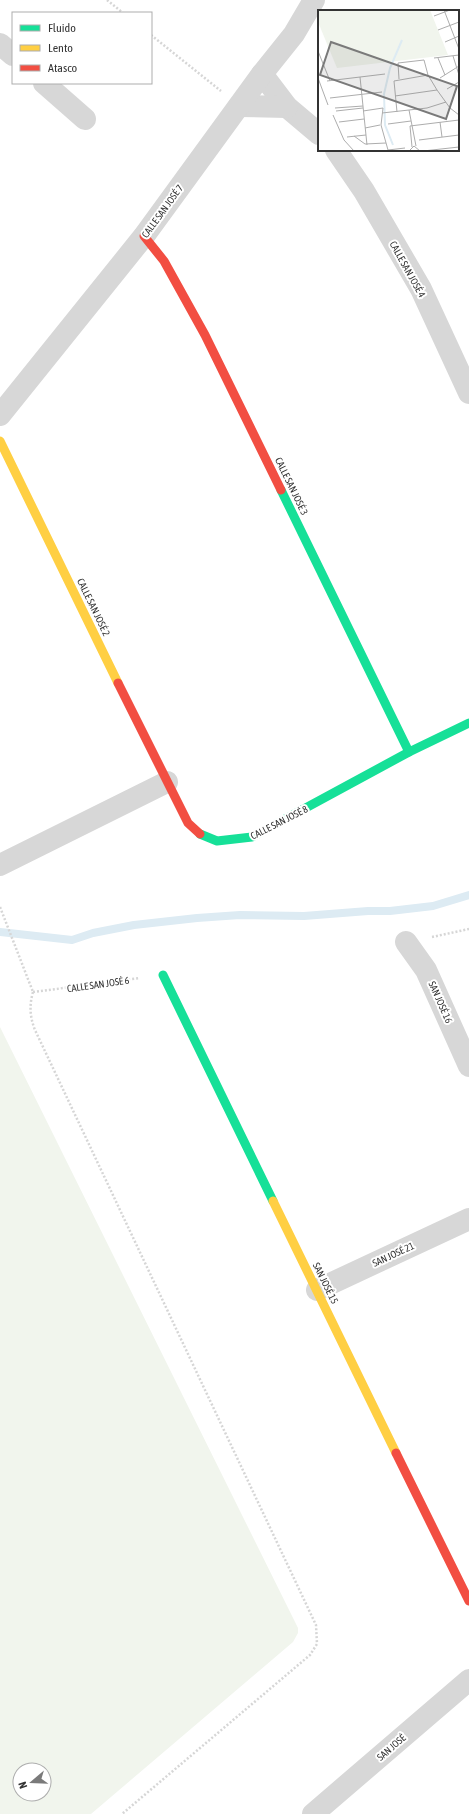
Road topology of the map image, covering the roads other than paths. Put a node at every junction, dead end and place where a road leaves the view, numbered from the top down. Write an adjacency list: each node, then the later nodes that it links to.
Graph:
1 (314, 0): 4 (street, CALLE SAN JOSÉ 7)
2 (0, 44): 3 (street)
3 (12, 54)
4 (262, 74): 6 (street, CALLE SAN JOSÉ 7); 7 (street)
5 (45, 84): 8 (street)
6 (239, 106): 7 (street); 11 (street, CALLE SAN JOSÉ 7)
7 (287, 106): 9 (street)
8 (85, 119)
9 (318, 133)
10 (337, 151): 12 (street, CALLE SAN JOSÉ 4)
11 (144, 236): 13 (street, CALLE SAN JOSÉ 7); 16 (street, CALLE SAN JOSÉ 3)
12 (469, 393)
13 (0, 415)
14 (0, 441): 17 (street, CALLE SAN JOSÉ 2)
15 (469, 723): 16 (street, CALLE SAN JOSÉ 8)
16 (409, 752): 17 (street, CALLE SAN JOSÉ 8)
17 (167, 782): 18 (street)
18 (0, 865)
19 (406, 942): 21 (street, SAN JOSÉ 16)
20 (163, 975): 23 (street, SAN JOSÉ 15)
21 (469, 1066)
22 (469, 1219): 23 (street, SAN JOSÉ 21)
23 (316, 1290): 24 (street, SAN JOSÉ 15)
24 (469, 1601)
25 (469, 1680): 26 (street, SAN JOSÉ)
26 (313, 1814)

